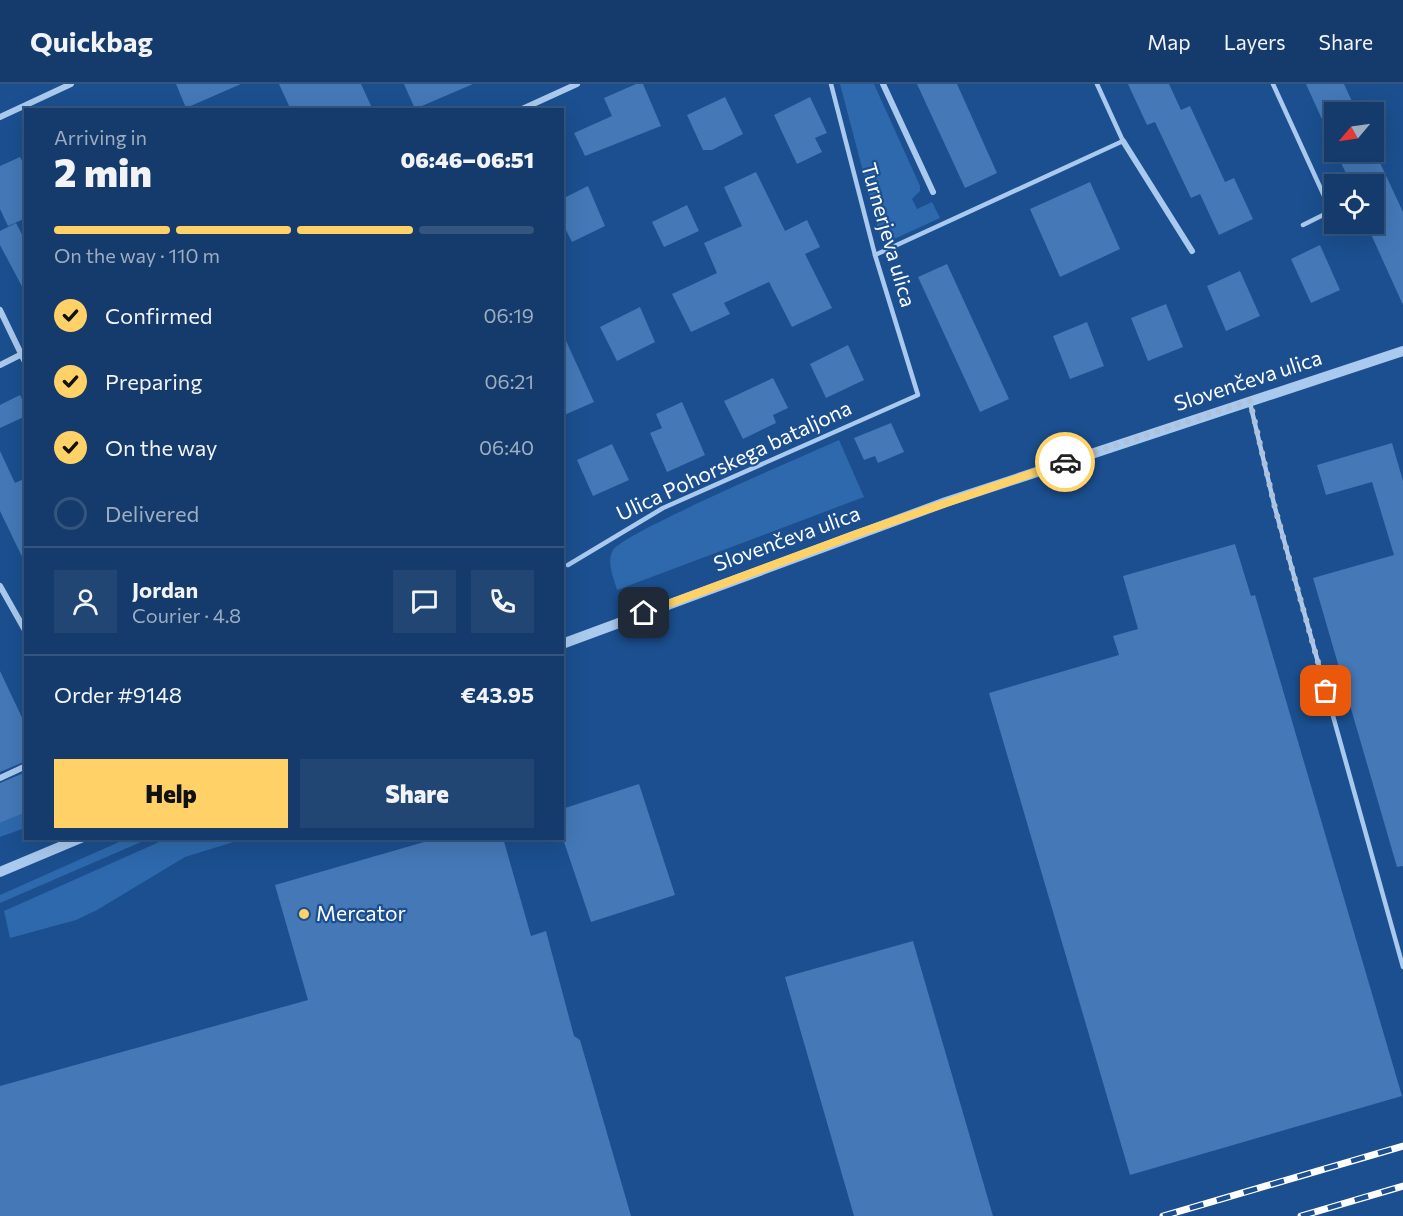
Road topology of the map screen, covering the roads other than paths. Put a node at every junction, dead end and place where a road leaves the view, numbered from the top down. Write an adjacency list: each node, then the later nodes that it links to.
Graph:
1 (71, 84): 8 (street)
2 (577, 84): 7 (street)
3 (831, 84): 13 (lane, Turnerjeva ulica)
4 (882, 84): 10 (street)
5 (1097, 84): 9 (lane)
6 (1273, 84): 11 (lane)
7 (524, 108)
8 (0, 117)
9 (1123, 141): 12 (street); 13 (lane)
10 (933, 192)
11 (1303, 225)
12 (1192, 251)
13 (875, 255): 18 (lane, Turnerjeva ulica)
14 (0, 310): 16 (street)
15 (1403, 351): 19 (street, Slovenčeva ulica)
16 (23, 354): 17 (street)
17 (0, 365)
18 (918, 395): 20 (lane, Ulica Pohorskega bataljona)
19 (1250, 401): 23 (street, Slovenčeva ulica); 28 (lane)
20 (568, 565)
21 (0, 586): 22 (street)
22 (24, 628)
23 (564, 643)
24 (24, 767): 25 (street)
25 (0, 778)
26 (76, 840): 27 (street)
27 (0, 872)
28 (1403, 966)

